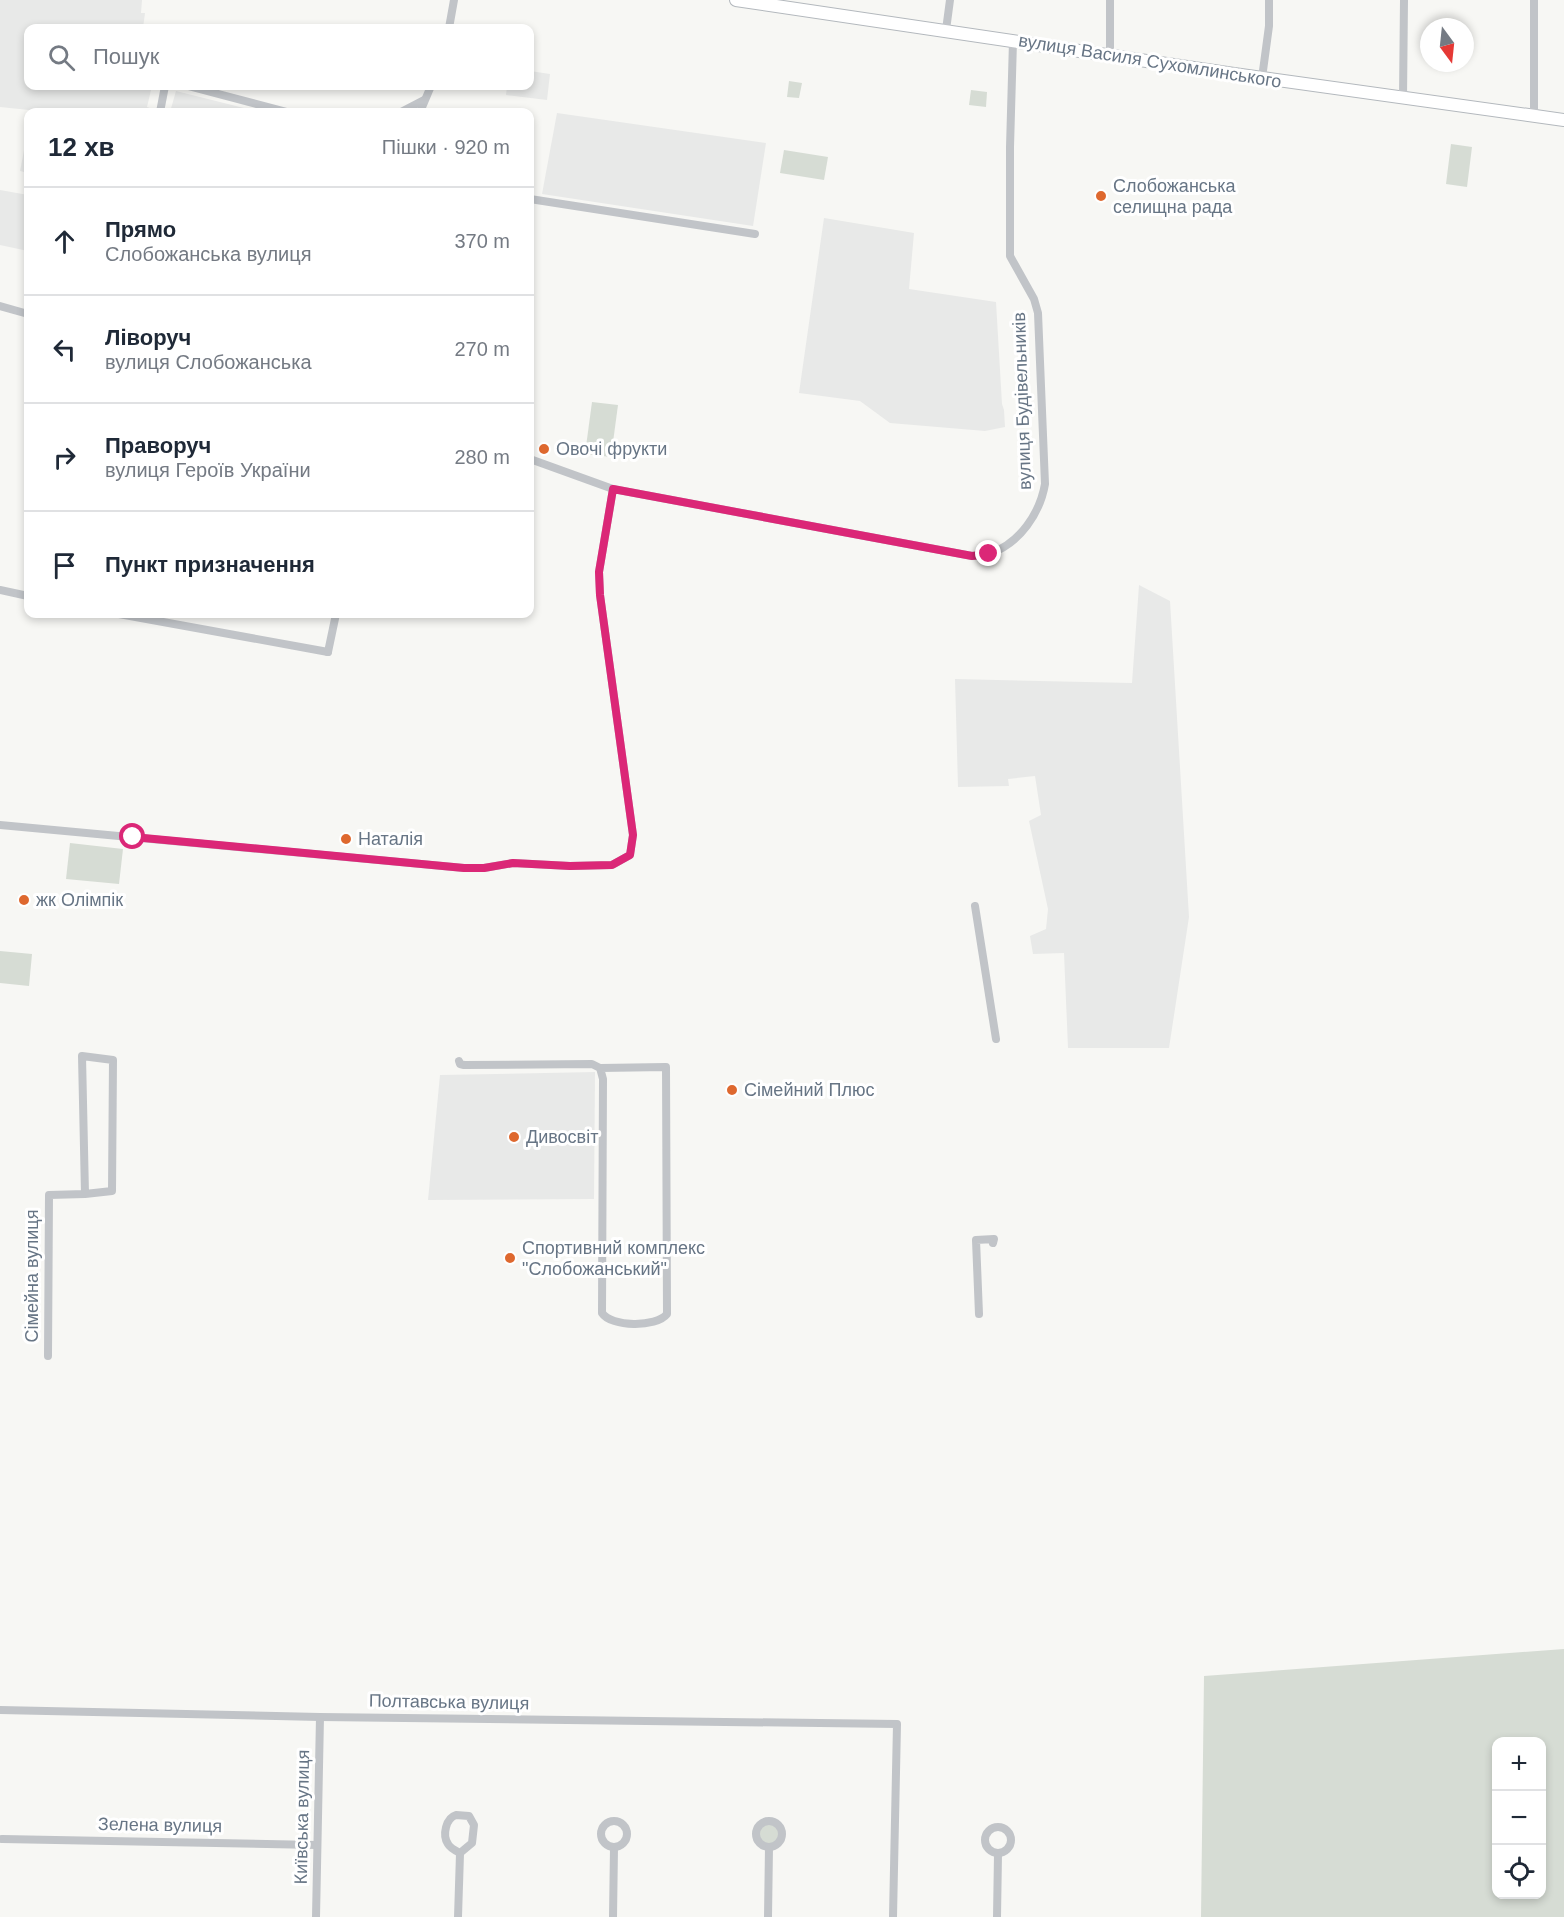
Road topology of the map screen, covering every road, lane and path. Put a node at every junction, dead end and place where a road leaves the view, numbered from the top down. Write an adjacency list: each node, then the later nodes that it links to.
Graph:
1 (454, 0): 8 (street)
2 (743, 0): 9 (main road, вулиця Василя Сухомлинського)
3 (950, 0): 9 (street)
4 (1110, 0): 11 (street)
5 (1269, 0): 12 (street)
6 (1404, 0): 16 (street)
7 (1534, 0): 22 (street)
8 (450, 24)
9 (946, 30): 10 (main road, вулиця Василя Сухомлинського)
10 (1013, 41): 11 (main road, вулиця Василя Сухомлинського); 29 (street, вулиця Будівельників)
11 (1110, 55): 12 (main road, вулиця Василя Сухомлинського)
12 (1262, 78): 16 (main road, вулиця Василя Сухомлинського)
13 (164, 90): 18 (street)
14 (203, 90): 19 (street)
15 (429, 90): 17 (street)
16 (1403, 98): 22 (main road, вулиця Василя Сухомлинського)
17 (424, 100): 20 (street); 21 (street)
18 (161, 108)
19 (272, 108)
20 (411, 108)
21 (421, 108)
22 (1534, 116): 23 (main road, вулиця Василя Сухомлинського)
23 (1564, 120)
24 (534, 200): 25 (street)
25 (755, 234)
26 (0, 306): 27 (street)
27 (24, 313)
28 (534, 460): 29 (street)
29 (613, 489): 36 (street)
30 (0, 590): 31 (street)
31 (24, 594)
32 (141, 618): 35 (street)
33 (147, 618): 35 (street)
34 (335, 618): 35 (street)
35 (328, 652)
36 (0, 825)
37 (975, 906): 38 (street)
38 (996, 1039)
39 (459, 1061): 40 (street)
40 (600, 1068): 40 (street)
41 (85, 1194): 41 (street, Сімейна вулиця); 44 (street, Сімейна вулиця)
42 (993, 1243): 43 (street)
43 (979, 1314)
44 (48, 1356)
45 (0, 1710): 46 (street, Полтавська вулиця)
46 (320, 1717): 48 (street, Київська вулиця); 57 (street, Полтавська вулиця)
47 (1, 1838): 48 (street, Зелена вулиця)
48 (317, 1845): 53 (street, Київська вулиця)
49 (769, 1847): 56 (street)
50 (614, 1848): 55 (street)
51 (460, 1853): 51 (street); 54 (street)
52 (998, 1854): 58 (street)
53 (316, 1917)
54 (458, 1917)
55 (613, 1917)
56 (768, 1917)
57 (893, 1917)
58 (997, 1917)

